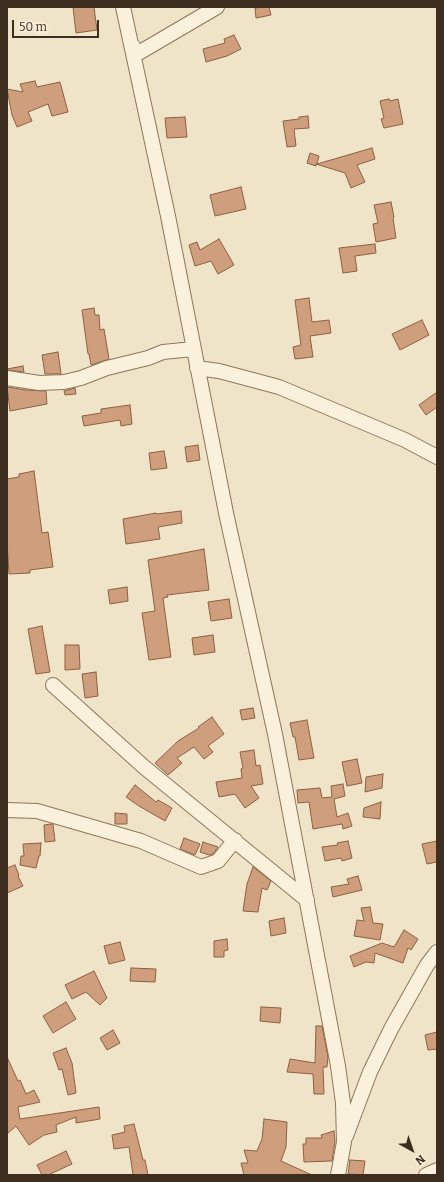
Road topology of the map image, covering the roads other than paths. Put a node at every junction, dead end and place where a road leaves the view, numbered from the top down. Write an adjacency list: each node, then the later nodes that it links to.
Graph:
1 (123, 7): 2 (street); 3 (street)
2 (217, 7)
3 (193, 349): 4 (street); 5 (street)
4 (197, 368): 6 (street); 10 (street)
5 (7, 378)
6 (437, 456)
7 (53, 686): 9 (street)
8 (7, 810): 9 (street)
9 (235, 840): 10 (street)
10 (307, 900): 12 (street)
11 (437, 952): 12 (street)
12 (344, 1142): 14 (street)
13 (437, 1170): 15 (street)
14 (338, 1175)
15 (426, 1175)

